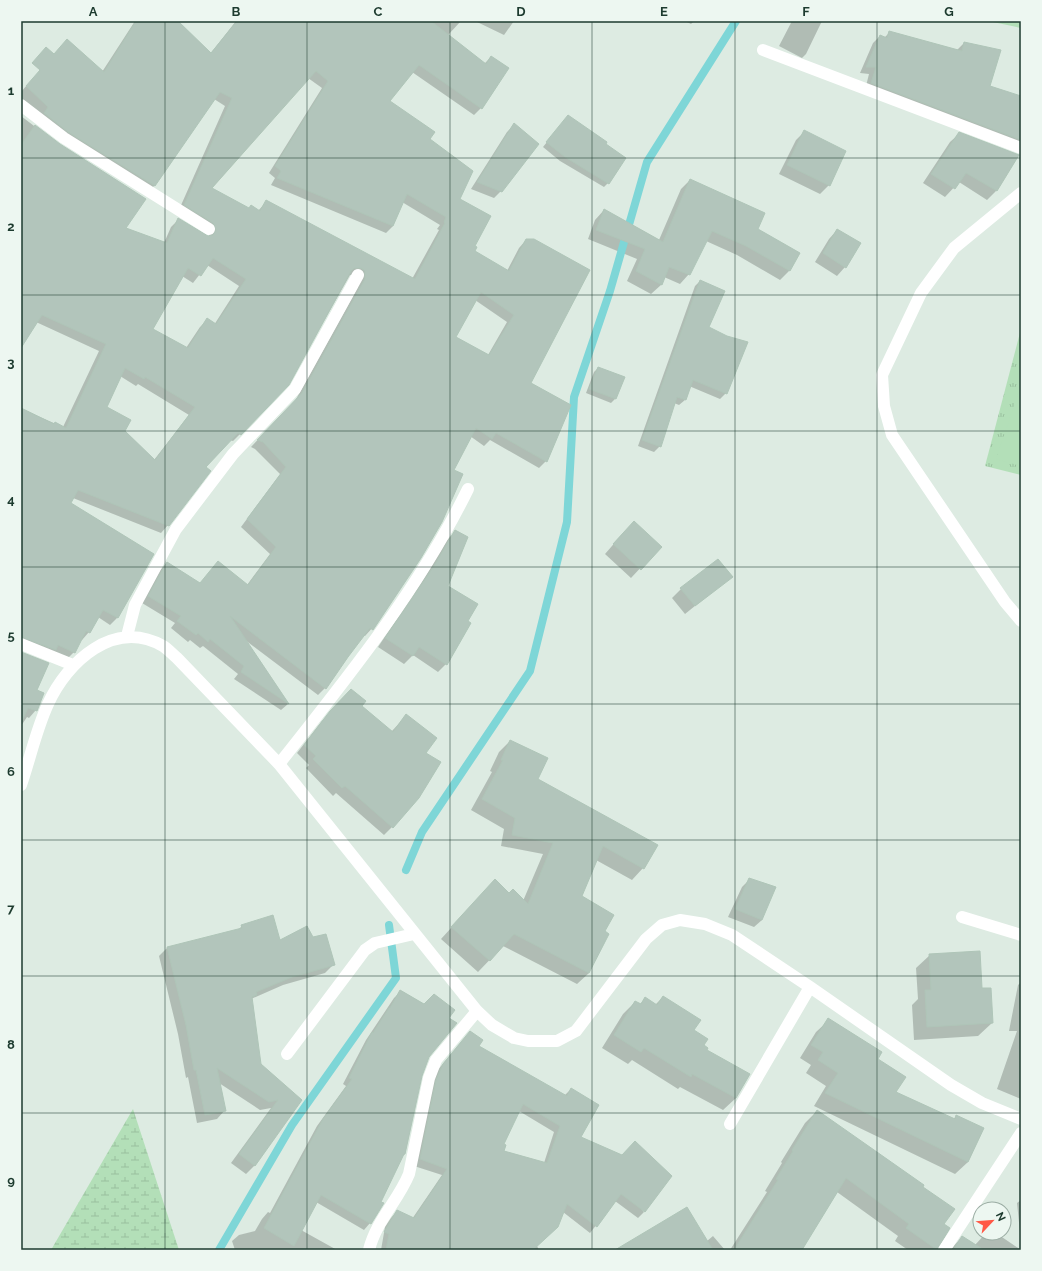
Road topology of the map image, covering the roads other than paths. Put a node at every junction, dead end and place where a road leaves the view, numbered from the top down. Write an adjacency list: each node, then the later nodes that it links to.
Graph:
1 (762, 50): 3 (street)
2 (21, 104): 5 (street)
3 (1021, 148)
4 (1021, 193): 8 (street)
5 (209, 229)
6 (358, 275): 9 (street)
7 (468, 489): 12 (street)
8 (1021, 621)
9 (127, 636): 11 (street); 12 (street)
10 (21, 644): 11 (street)
11 (73, 665): 13 (street)
12 (279, 764): 15 (street)
13 (21, 785)
14 (962, 917): 16 (street)
15 (414, 934): 18 (street); 19 (street)
16 (1021, 935)
17 (810, 987): 18 (street); 20 (street); 21 (street)
18 (477, 1011): 23 (street)
19 (287, 1054)
20 (1021, 1119)
21 (730, 1124)
22 (1021, 1132): 24 (street)
23 (369, 1250)
24 (944, 1250)

